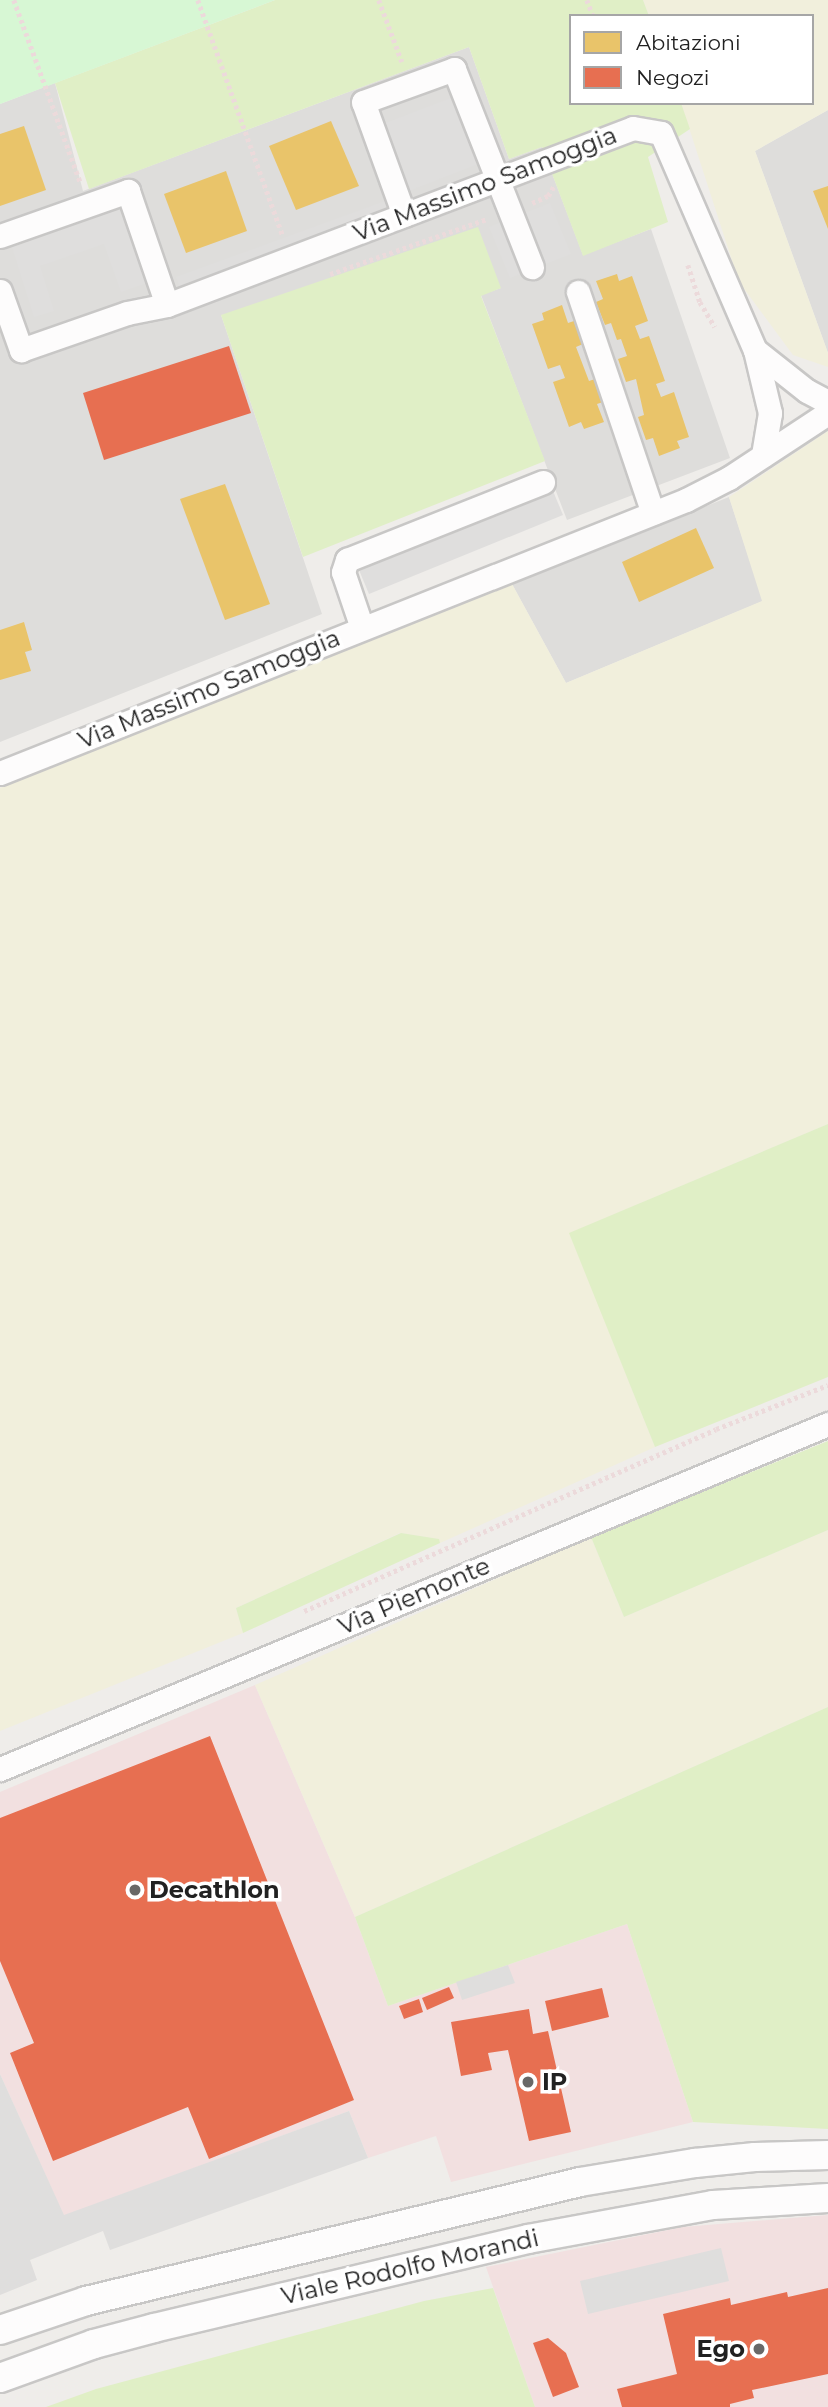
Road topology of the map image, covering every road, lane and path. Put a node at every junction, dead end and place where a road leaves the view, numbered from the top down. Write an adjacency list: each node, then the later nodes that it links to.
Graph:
1 (14, 0): 6 (path)
2 (198, 0): 9 (path)
3 (380, 0): 4 (path)
4 (411, 85): 5 (street); 7 (street)
5 (499, 179): 7 (street, Via Massimo Samoggia); 10 (street); 14 (street, Via Massimo Samoggia)
6 (88, 205): 8 (street); 13 (street)
7 (404, 215): 9 (street, Via Massimo Samoggia)
8 (0, 236)
9 (290, 258): 13 (street, Via Massimo Samoggia)
10 (532, 267)
11 (0, 291): 13 (street, Via Massimo Samoggia)
12 (578, 292): 19 (street)
13 (167, 305)
14 (755, 350): 15 (street, Via Massimo Samoggia); 17 (street, Via Massimo Samoggia)
15 (828, 401)
16 (828, 413): 17 (street, Via Massimo Samoggia)
17 (764, 456): 19 (street, Via Massimo Samoggia)
18 (543, 482): 20 (street)
19 (653, 513): 20 (street, Via Massimo Samoggia)
20 (362, 628): 21 (street, Via Massimo Samoggia)
21 (0, 773)
22 (828, 1385): 24 (path)
23 (828, 1424): 25 (street, Via Piemonte)
24 (291, 1617)
25 (0, 1769)
26 (828, 2155): 28 (street, Viale Rodolfo Morandi)
27 (828, 2198): 29 (street, Viale Rodolfo Morandi)
28 (0, 2330)
29 (0, 2378)

